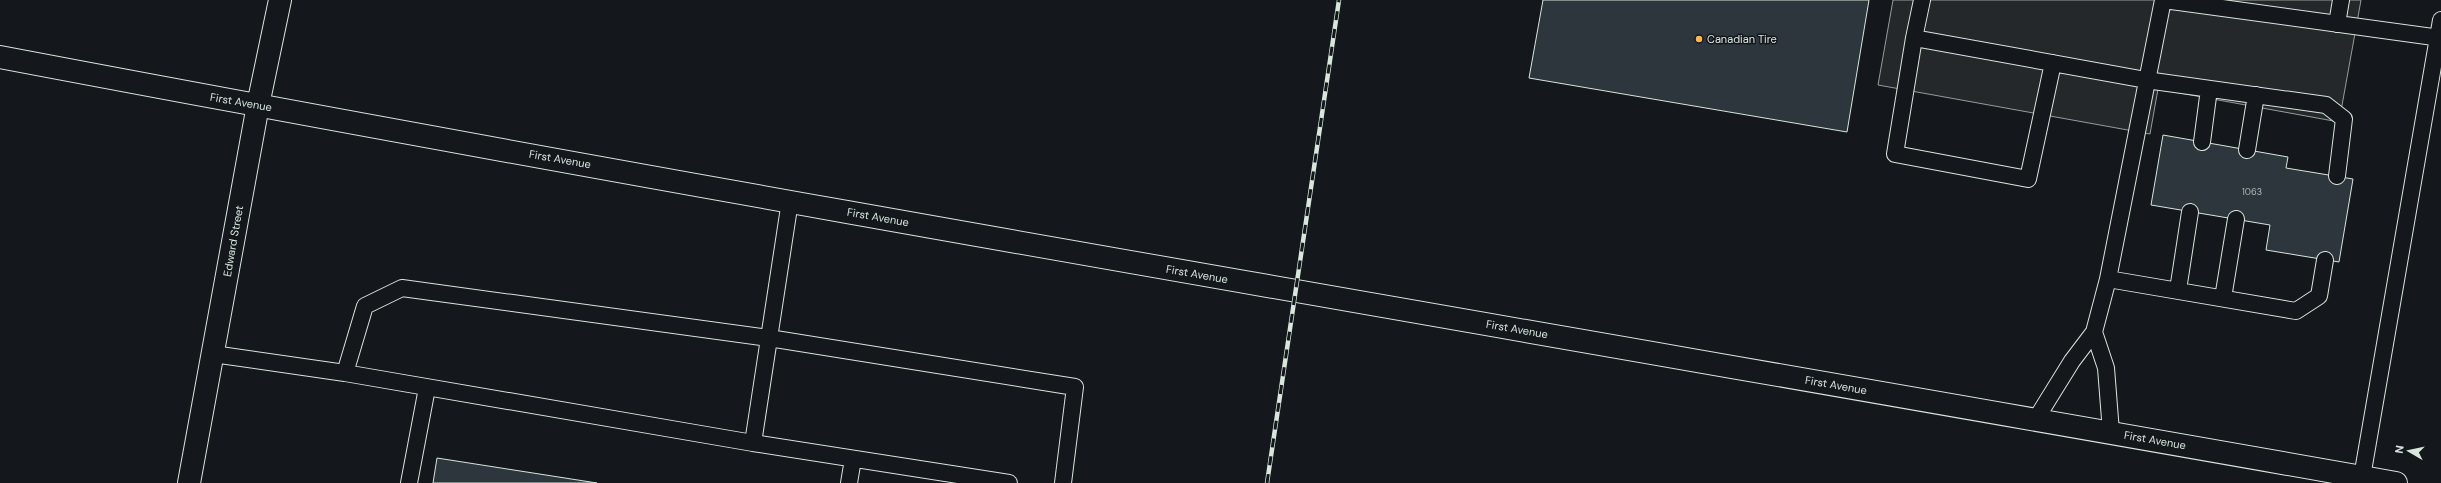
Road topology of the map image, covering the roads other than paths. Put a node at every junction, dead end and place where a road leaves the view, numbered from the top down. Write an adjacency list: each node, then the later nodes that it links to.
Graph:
1 (280, 0): 14 (main road, Edward Street)
2 (1922, 0): 7 (lane)
3 (2164, 0): 6 (lane); 11 (lane)
4 (2341, 0): 6 (lane)
5 (2441, 20): 8 (lane)
6 (2337, 24): 8 (lane)
7 (1914, 38): 10 (lane); 10 (lane)
8 (2439, 38): 34 (lane)
9 (0, 57): 14 (main road, First Avenue)
10 (2053, 63): 11 (lane)
11 (2146, 80): 12 (lane); 22 (lane)
12 (2209, 89): 13 (lane); 15 (lane)
13 (2256, 95): 16 (lane); 17 (lane)
14 (258, 105): 18 (main road, First Avenue); 27 (main road, Edward Street)
15 (2202, 142)
16 (2247, 150)
17 (2337, 176)
18 (790, 201): 26 (lane); 30 (main road, First Avenue)
19 (2190, 212): 23 (lane)
20 (2236, 219): 24 (lane)
21 (2325, 260): 24 (lane)
22 (2108, 279): 23 (lane); 25 (lane)
23 (2178, 290): 24 (lane)
24 (2223, 298)
25 (2094, 332): 30 (lane); 31 (lane)
26 (769, 338): 28 (lane); 32 (lane); 39 (lane)
27 (213, 354): 28 (lane); 35 (main road, Edward Street)
28 (345, 373): 29 (lane)
29 (427, 388): 32 (lane); 36 (lane)
30 (2036, 419): 31 (main road, First Avenue)
31 (2111, 432): 34 (main road, First Avenue)
32 (753, 444): 33 (lane)
33 (853, 459): 37 (lane); 38 (lane)
34 (2361, 480): 40 (main road, First Avenue)
35 (189, 483)
36 (410, 483)
37 (849, 483)
38 (1009, 483)
39 (1063, 483)
40 (2396, 483)

